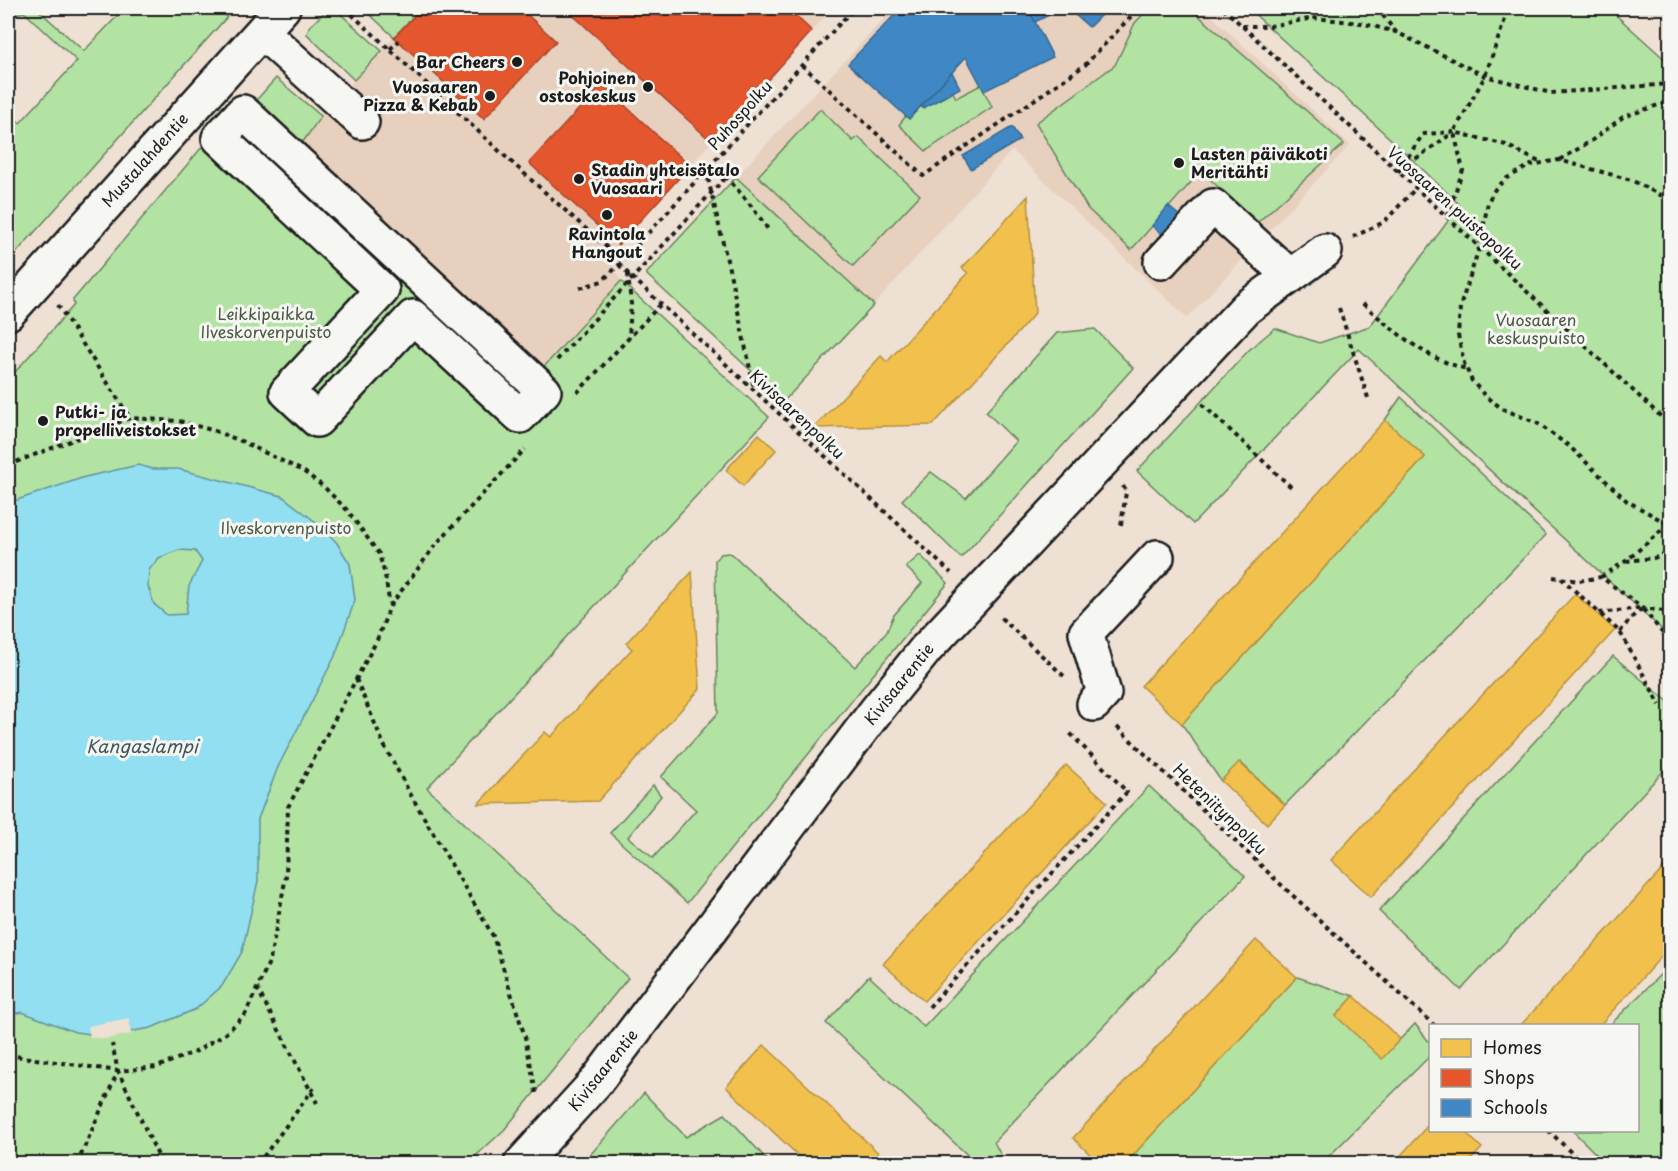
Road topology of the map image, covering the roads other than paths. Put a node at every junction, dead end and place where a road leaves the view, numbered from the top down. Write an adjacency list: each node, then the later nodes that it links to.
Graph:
1 (284, 8): 2 (street, Mustalahdentie)
2 (262, 32): 3 (street); 7 (street, Mustalahdentie)
3 (362, 122)
4 (1325, 251): 6 (street, Kivisaarentie)
5 (1161, 262): 6 (street)
6 (1290, 276): 11 (street, Kivisaarentie)
7 (8, 313)
8 (535, 384): 8 (street)
9 (1157, 557): 10 (street)
10 (1094, 704)
11 (522, 1164)

